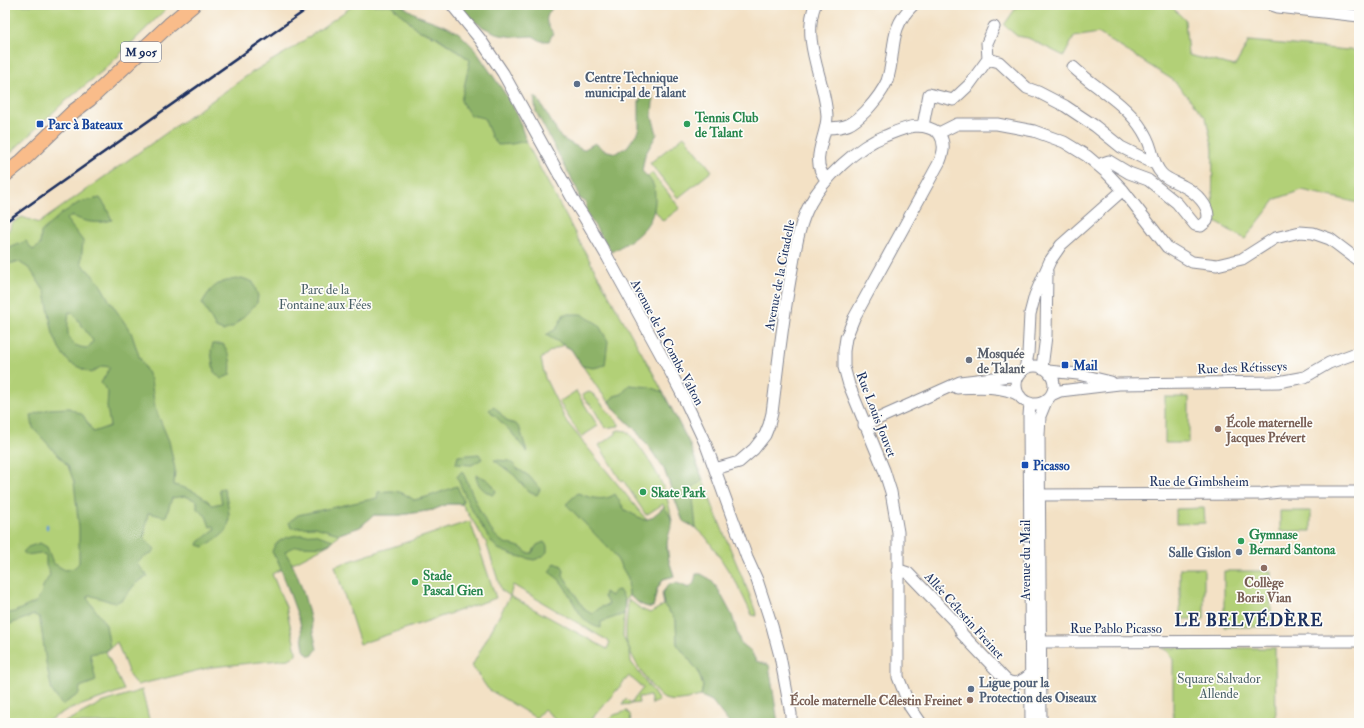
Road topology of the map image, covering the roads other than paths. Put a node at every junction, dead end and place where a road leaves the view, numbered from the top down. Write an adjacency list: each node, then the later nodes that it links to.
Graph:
1 (193, 5): 10 (main road, M 905)
2 (452, 5): 33 (street, Avenue de la Combe Valton)
3 (815, 5): 13 (street)
4 (913, 5): 13 (street)
5 (1272, 5): 6 (street)
6 (1359, 16)
7 (994, 27): 8 (street)
8 (988, 58): 12 (street); 16 (street)
9 (1073, 67): 16 (street)
10 (90, 99): 11 (main road, M 905); 15 (main road, M 905)
11 (74, 111): 15 (main road, M 905); 18 (main road, M 905)
12 (923, 126): 14 (street); 19 (street, Avenue de la Citadelle)
13 (826, 128): 19 (street)
14 (939, 133): 17 (street); 32 (street, Rue Louis Jouvet)
15 (40, 153): 20 (main road, M 905)
16 (1155, 164): 17 (street)
17 (1100, 166): 21 (street)
18 (5, 175)
19 (827, 180): 33 (street, Avenue de la Citadelle)
20 (5, 182)
21 (1123, 190): 22 (street); 23 (street)
22 (1359, 262)
23 (1047, 270): 25 (street); 26 (street)
24 (1359, 352): 27 (street, Rue des Rétisseys)
25 (1045, 369): 26 (street); 27 (street, Rue des Rétisseys); 30 (street)
26 (1022, 372): 28 (street); 29 (street)
27 (1119, 384): 30 (street, Rue des Rétisseys)
28 (948, 388): 29 (street); 32 (street)
29 (1020, 396): 31 (street)
30 (1049, 397): 31 (street); 35 (street, Avenue du Mail)
31 (1030, 403): 39 (street, Avenue du Mail)
32 (864, 425): 36 (street, Rue Louis Jouvet)
33 (715, 469): 40 (street, Avenue de la Combe Valton)
34 (1359, 492): 35 (street, Rue de Gimbsheim)
35 (1039, 495): 38 (street, Avenue du Mail)
36 (898, 571): 39 (street, Allée Célestin Freinet); 41 (street, Rue Louis Jouvet)
37 (1359, 641): 38 (street, Rue Pablo Picasso)
38 (1040, 642): 43 (street, Avenue du Mail)
39 (1031, 674): 42 (street, Avenue du Mail)
40 (791, 723)
41 (921, 723)
42 (1031, 723)
43 (1041, 723)

